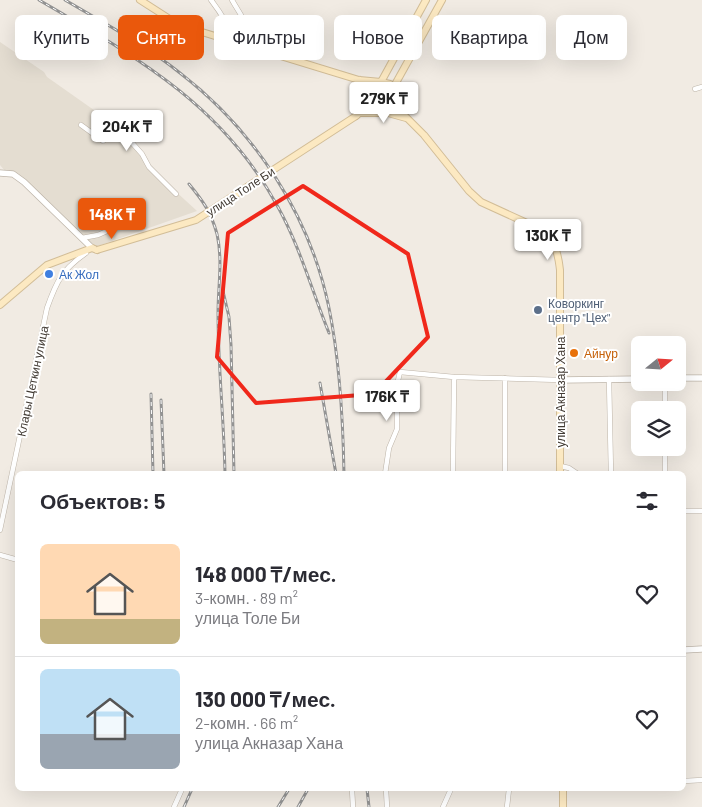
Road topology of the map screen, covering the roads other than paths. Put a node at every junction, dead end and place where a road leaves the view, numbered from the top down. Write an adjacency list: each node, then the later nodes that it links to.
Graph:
1 (140, 0): 8 (main road)
2 (211, 0): 6 (street)
3 (232, 0): 7 (street)
4 (426, 0): 11 (main road)
5 (442, 0): 14 (main road)
6 (222, 15)
7 (240, 15)
8 (214, 36)
9 (294, 60): 10 (main road)
10 (358, 80): 11 (main road); 15 (main road)
11 (381, 82): 14 (main road); 15 (main road)
12 (702, 87): 13 (street)
13 (695, 89)
14 (392, 90): 16 (main road); 18 (main road, улица Акназар Хана)
15 (375, 92): 16 (main road); 17 (main road, улица Толе Би)
16 (384, 99): 17 (main road); 18 (main road, улица Акназар Хана)
17 (372, 101): 19 (main road, улица Толе Би)
18 (403, 114): 20 (main road, улица Акназар Хана)
19 (358, 115): 20 (main road); 26 (main road, улица Толе Би, bridge)
20 (409, 119): 33 (main road, улица Акназар Хана)
21 (81, 126): 23 (street)
22 (0, 173): 25 (street)
23 (176, 194)
24 (110, 211): 25 (street)
25 (82, 238): 26 (street)
26 (95, 249): 27 (main road, улица Толе Би); 46 (street, Клары Цеткин улица)
27 (0, 305)
28 (454, 377): 29 (street); 37 (street); 38 (street)
29 (505, 378): 33 (street); 39 (street)
30 (686, 378): 31 (street)
31 (702, 378)
32 (631, 379): 34 (street)
33 (560, 380): 34 (street); 36 (main road, улица Акназар Хана)
34 (609, 380): 42 (street)
35 (665, 456): 43 (street)
36 (560, 466): 40 (main road, улица Акназар Хана); 41 (street)
37 (386, 471)
38 (452, 471)
39 (505, 471)
40 (560, 471)
41 (574, 471)
42 (610, 471)
43 (665, 471)
44 (686, 511): 45 (street)
45 (702, 511)
46 (0, 530)
47 (0, 555): 48 (street)
48 (15, 559)
49 (686, 650): 50 (street)
50 (702, 650)
51 (702, 780): 52 (street)
52 (686, 781)
53 (181, 791): 59 (street)
54 (352, 791): 60 (street)
55 (386, 791): 61 (street)
56 (450, 791): 62 (street)
57 (509, 791): 63 (street)
58 (563, 791): 64 (main road)
59 (174, 807)
60 (353, 807)
61 (387, 807)
62 (443, 807)
63 (507, 807)
64 (563, 807)

